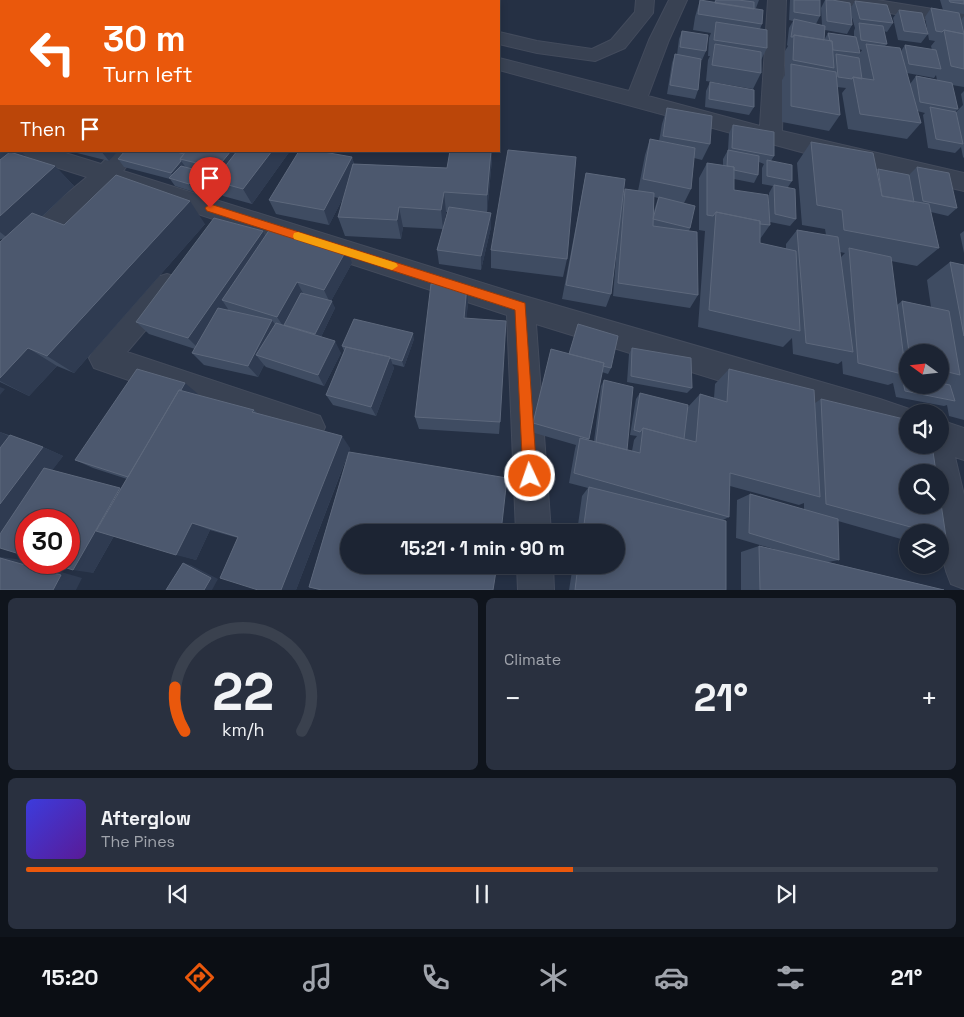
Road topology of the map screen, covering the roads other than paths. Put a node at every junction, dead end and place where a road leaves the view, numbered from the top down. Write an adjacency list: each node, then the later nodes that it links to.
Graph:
1 (646, 0): 6 (street)
2 (678, 0): 8 (street)
3 (777, 0): 9 (street)
4 (844, 0): 5 (street)
5 (964, 20)
6 (500, 38)
7 (500, 64): 8 (street)
8 (636, 100): 9 (street)
9 (770, 135): 13 (street)
10 (35, 152): 12 (street)
11 (127, 152): 12 (street)
12 (104, 175): 14 (street); 17 (street)
13 (964, 182)
14 (228, 214): 15 (street); 18 (street)
15 (209, 235)
16 (184, 264): 20 (street)
17 (0, 265)
18 (521, 307): 19 (street); 24 (street)
19 (899, 421)
20 (309, 427)
21 (949, 439): 22 (street)
22 (964, 444)
23 (938, 454): 25 (street)
24 (533, 524)
25 (964, 570)
26 (535, 574): 27 (street)
27 (536, 590)

